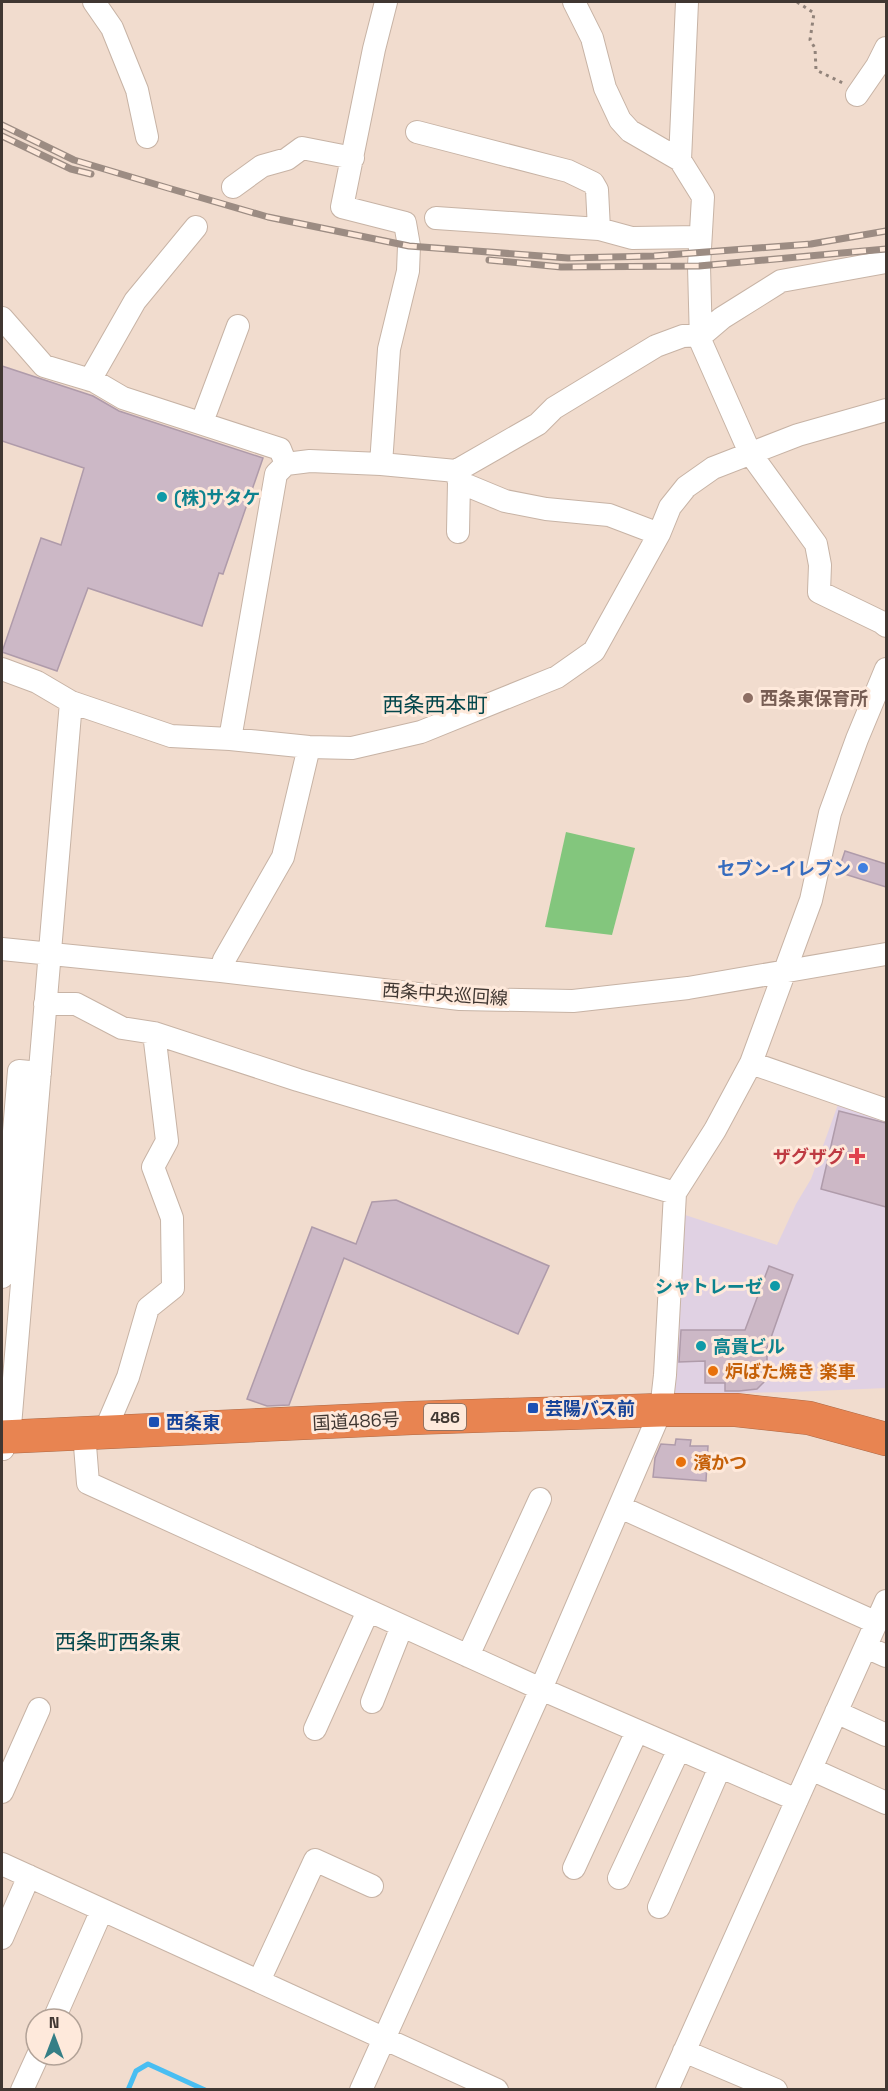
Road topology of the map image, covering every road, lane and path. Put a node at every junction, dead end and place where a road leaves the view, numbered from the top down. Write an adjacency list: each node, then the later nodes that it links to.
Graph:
1 (94, 2): 9 (street)
2 (386, 2): 10 (street)
3 (574, 2): 11 (street)
4 (687, 2): 11 (street)
5 (797, 2): 7 (path)
6 (886, 48): 7 (street)
7 (858, 93)
8 (417, 132): 15 (street)
9 (147, 136)
10 (353, 158): 12 (street); 26 (street)
11 (680, 160): 16 (street)
12 (233, 187)
13 (436, 218): 15 (street)
14 (196, 227): 21 (street)
15 (599, 229): 16 (street)
16 (700, 237): 20 (street)
17 (886, 262): 20 (street)
18 (2, 318): 21 (street)
19 (238, 326): 23 (street)
20 (702, 335): 24 (street); 27 (street)
21 (90, 380): 23 (street)
22 (886, 410): 24 (street)
23 (202, 422): 25 (street)
24 (750, 453): 29 (street); 30 (street)
25 (286, 464): 26 (street); 34 (street)
26 (381, 464): 27 (street)
27 (458, 476): 28 (street); 29 (street)
28 (458, 532)
29 (659, 534): 35 (street)
30 (886, 626)
31 (2, 669): 33 (street)
32 (886, 669): 40 (street)
33 (71, 702): 34 (street); 37 (street)
34 (230, 739): 35 (street)
35 (309, 747): 39 (street)
36 (2, 948): 37 (street, 西条中央巡回線)
37 (50, 954): 39 (street, 西条中央巡回線); 41 (street)
38 (886, 954): 40 (street, 西条中央巡回線)
39 (221, 971): 40 (street, 西条中央巡回線)
40 (783, 972): 43 (street)
41 (45, 1004): 42 (street); 44 (street)
42 (154, 1033): 47 (street); 50 (street)
43 (751, 1063): 45 (street); 47 (street)
44 (20, 1073): 46 (street); 52 (street)
45 (886, 1110)
46 (6, 1170): 48 (street)
47 (675, 1193): 49 (street)
48 (2, 1277)
49 (661, 1410): 50 (highway, 国道486号 / 486); 51 (highway, 国道486号 / 486); 54 (street)
50 (94, 1433): 52 (highway, 国道486号 / 486); 56 (street)
51 (886, 1439)
52 (4, 1442)
53 (540, 1498): 60 (street)
54 (620, 1507): 57 (street); 62 (street)
55 (886, 1601): 57 (street)
56 (368, 1611): 58 (street); 66 (street)
57 (876, 1623): 59 (street)
58 (402, 1626): 60 (street); 63 (street)
59 (866, 1647): 61 (street); 65 (street)
60 (468, 1656): 62 (street)
61 (886, 1656)
62 (541, 1689): 67 (street); 85 (street)
63 (372, 1702)
64 (39, 1708): 72 (street)
65 (836, 1712): 68 (street); 71 (street)
66 (315, 1729)
67 (637, 1731): 69 (street); 76 (street)
68 (886, 1735)
69 (679, 1749): 70 (street); 78 (street)
70 (720, 1767): 73 (street); 80 (street)
71 (811, 1769): 73 (street); 74 (street)
72 (2, 1792)
73 (797, 1800): 86 (street)
74 (886, 1803)
75 (2, 1864): 77 (street)
76 (574, 1868)
77 (29, 1876): 81 (street); 82 (street)
78 (619, 1878)
79 (372, 1886): 83 (street)
80 (659, 1907)
81 (102, 1910): 83 (street); 84 (street)
82 (2, 1938)
83 (259, 1981): 85 (street)
84 (59, 2007)
85 (385, 2039): 89 (street); 90 (street)
86 (684, 2051): 91 (street); 92 (street)
87 (33, 2067): 88 (street)
88 (22, 2090)
89 (362, 2090)
90 (497, 2090)
91 (667, 2090)
92 (776, 2090)

